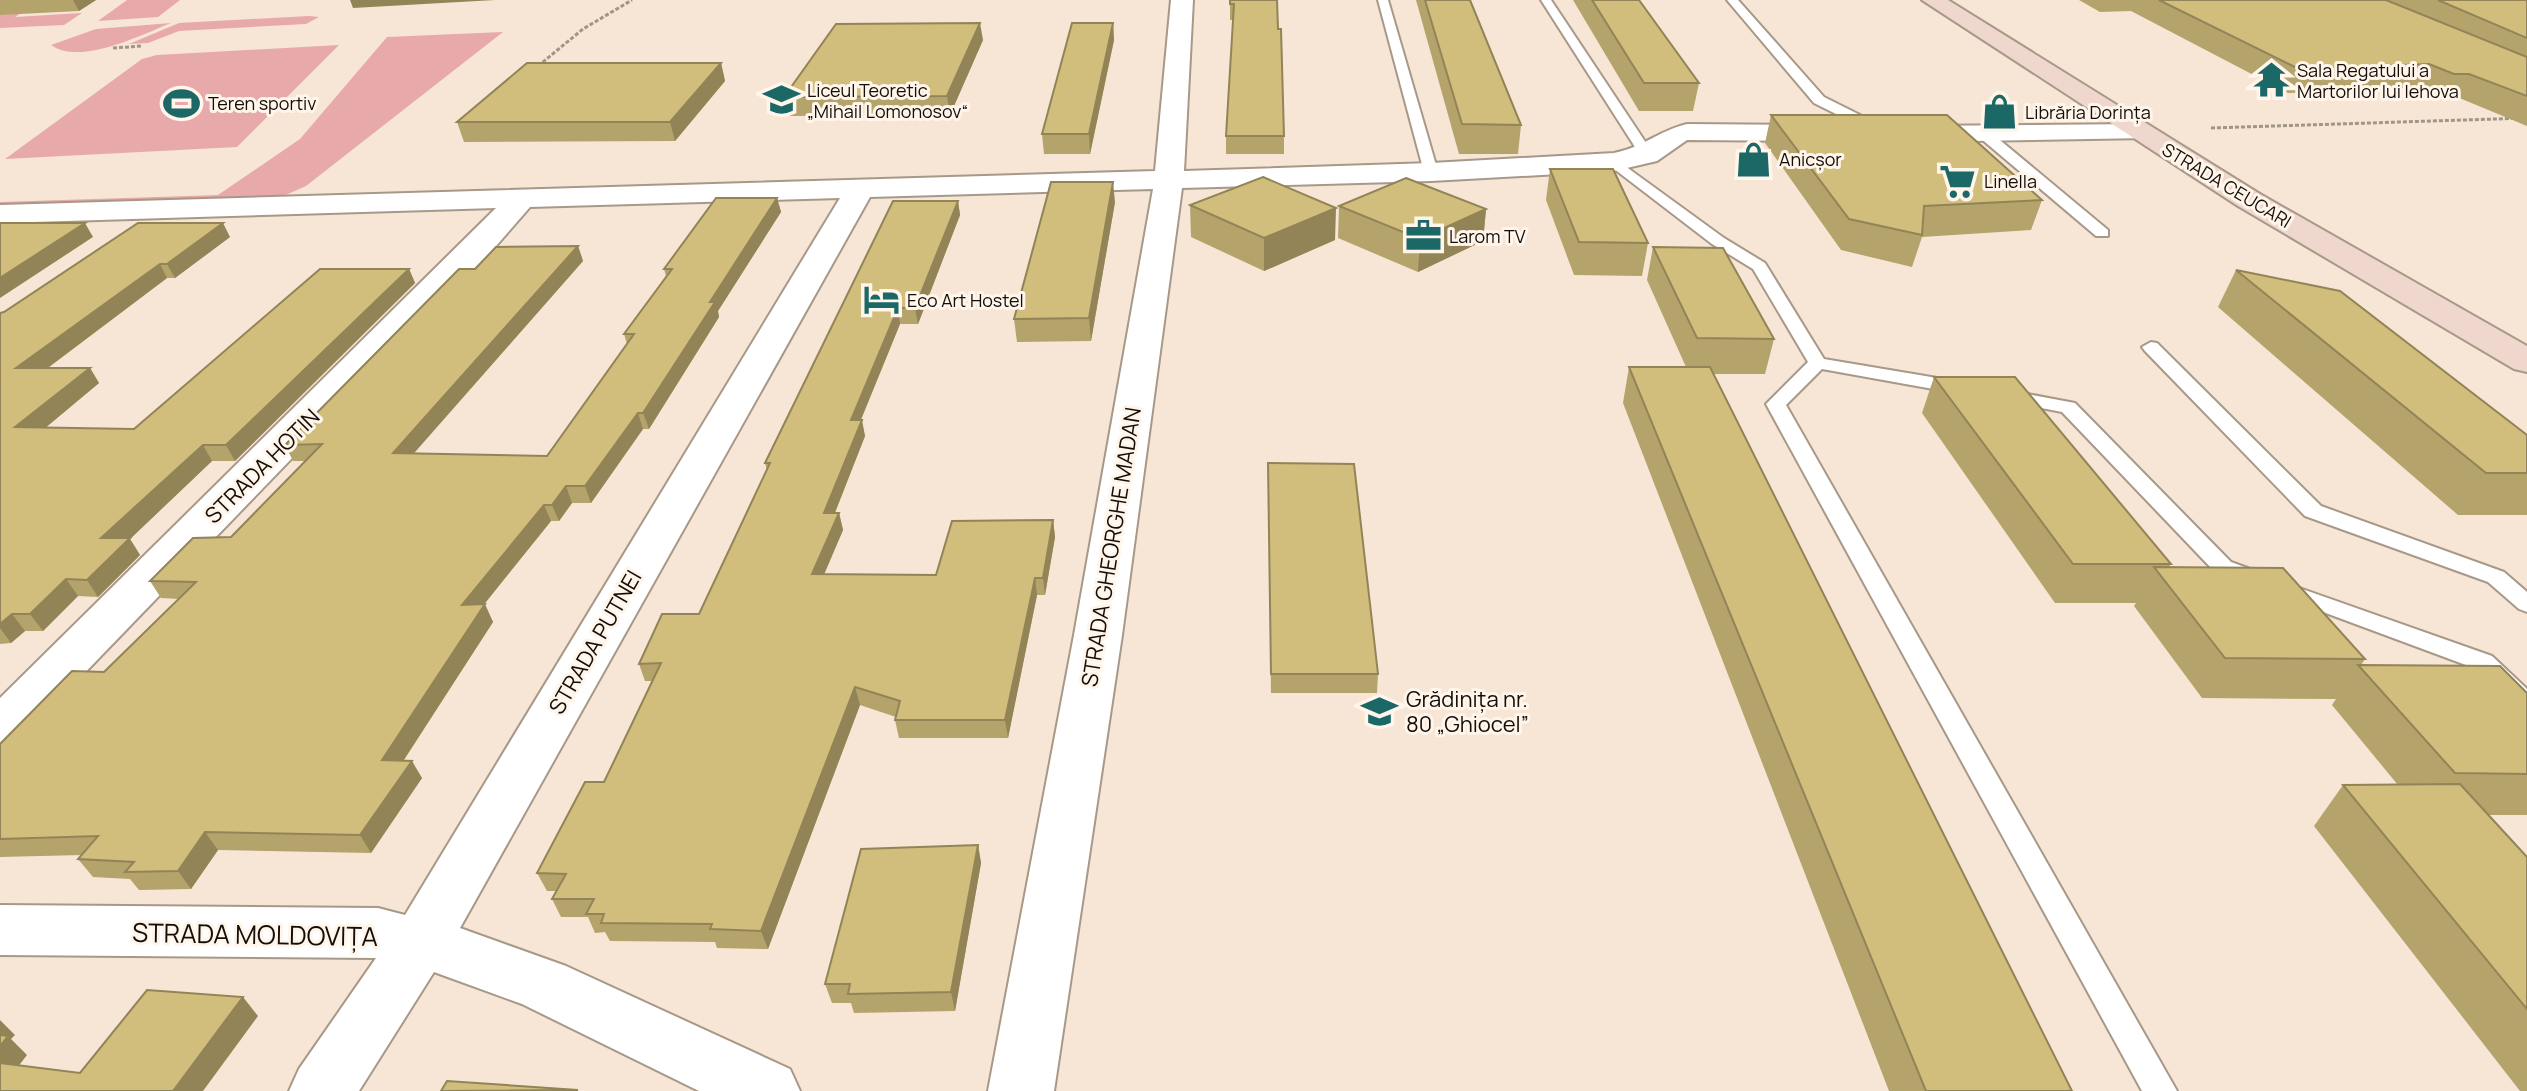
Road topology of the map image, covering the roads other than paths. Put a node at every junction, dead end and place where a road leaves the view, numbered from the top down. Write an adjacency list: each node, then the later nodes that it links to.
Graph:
1 (1182, 0): 12 (street, STRADA GHEORGHE MADAN)
2 (1383, 0): 11 (lane)
3 (1546, 0): 9 (lane)
4 (1732, 0): 6 (lane)
5 (1933, 0): 7 (street, STRADA CEUCARI)
6 (1893, 131): 8 (street); 9 (street)
7 (2138, 132): 8 (street); 20 (street, STRADA CEUCARI)
8 (1984, 134): 17 (lane)
9 (1647, 155): 10 (street)
10 (1614, 162): 11 (street); 21 (lane)
11 (1431, 172): 12 (street)
12 (1169, 179): 13 (street); 29 (street, STRADA GHEORGHE MADAN)
13 (860, 189): 14 (street); 26 (street, STRADA PUTNEI)
14 (521, 199): 15 (street); 24 (street, STRADA HOTIN)
15 (161, 209): 16 (street); 18 (street)
16 (0, 214)
17 (2102, 233)
18 (111, 243)
19 (2151, 347): 22 (lane)
20 (2527, 361)
21 (1818, 363): 23 (lane); 30 (lane)
22 (2527, 604)
23 (2527, 703)
24 (0, 729)
25 (0, 930): 26 (street, STRADA MOLDOVIȚA)
26 (420, 943): 27 (street, STRADA PUTNEI); 28 (street, STRADA MOLDOVIȚA)
27 (322, 1091)
28 (767, 1091)
29 (1021, 1091)
30 (2160, 1091)

